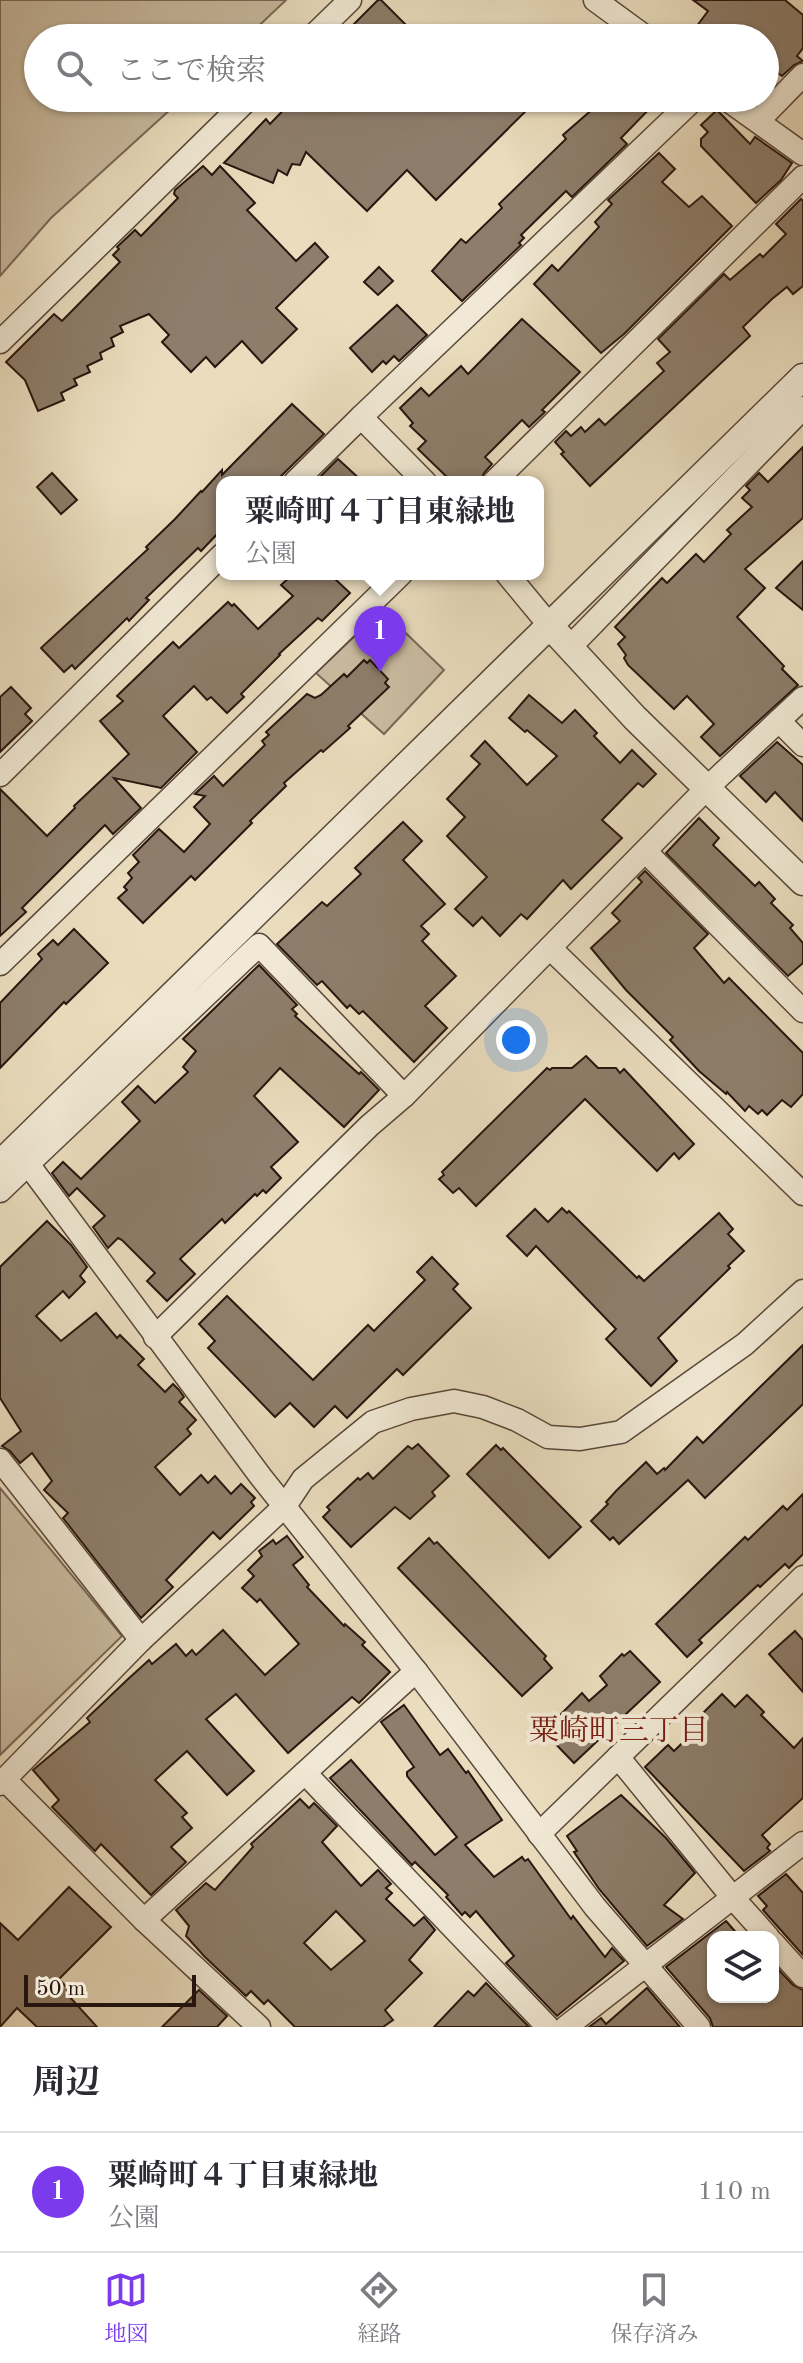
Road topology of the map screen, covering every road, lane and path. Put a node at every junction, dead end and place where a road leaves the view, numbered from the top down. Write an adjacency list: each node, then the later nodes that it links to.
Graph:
1 (350, 0): 3 (street)
2 (595, 0): 4 (street)
3 (325, 24)
4 (628, 24)
5 (803, 75): 6 (street)
6 (779, 100)
7 (235, 112): 14 (street)
8 (680, 112): 17 (street)
9 (747, 112): 11 (street)
10 (767, 112): 11 (street)
11 (759, 120): 12 (street)
12 (803, 154)
13 (803, 177): 20 (street)
14 (0, 342)
15 (803, 377): 24 (street)
16 (803, 408): 25 (street)
17 (361, 417): 18 (street); 19 (street)
18 (301, 476)
19 (419, 476)
20 (500, 476)
21 (216, 561): 29 (street)
22 (395, 580): 34 (street)
23 (512, 580): 24 (street)
24 (550, 626): 25 (street); 37 (street)
25 (570, 647): 30 (street)
26 (803, 698): 27 (street)
27 (779, 721): 28 (street); 30 (street)
28 (803, 745)
29 (0, 775)
30 (708, 787): 31 (street); 32 (street)
31 (646, 852): 33 (street); 35 (street)
32 (803, 882)
33 (550, 948): 36 (street); 40 (street)
34 (0, 964)
35 (803, 1011)
36 (404, 1096): 38 (street); 42 (street)
37 (0, 1164)
38 (28, 1164): 39 (street); 42 (street)
39 (0, 1191)
40 (803, 1194)
41 (803, 1291): 44 (street)
42 (155, 1337): 44 (street)
43 (0, 1460): 46 (street)
44 (285, 1506): 46 (street); 47 (street)
45 (803, 1577): 48 (street)
46 (141, 1640): 50 (street)
47 (416, 1671): 49 (street); 51 (street)
48 (618, 1757): 51 (street); 53 (street)
49 (305, 1773): 54 (street); 60 (street)
50 (2, 1782): 54 (street)
51 (539, 1834): 57 (street)
52 (803, 1843): 53 (street)
53 (733, 1898): 55 (street); 57 (street)
54 (144, 1920): 59 (street)
55 (763, 1931)
56 (779, 1950): 58 (street)
57 (646, 1966): 61 (street); 62 (street)
58 (803, 1976)
59 (259, 2027)
60 (548, 2027)
61 (566, 2027)
62 (699, 2027)

